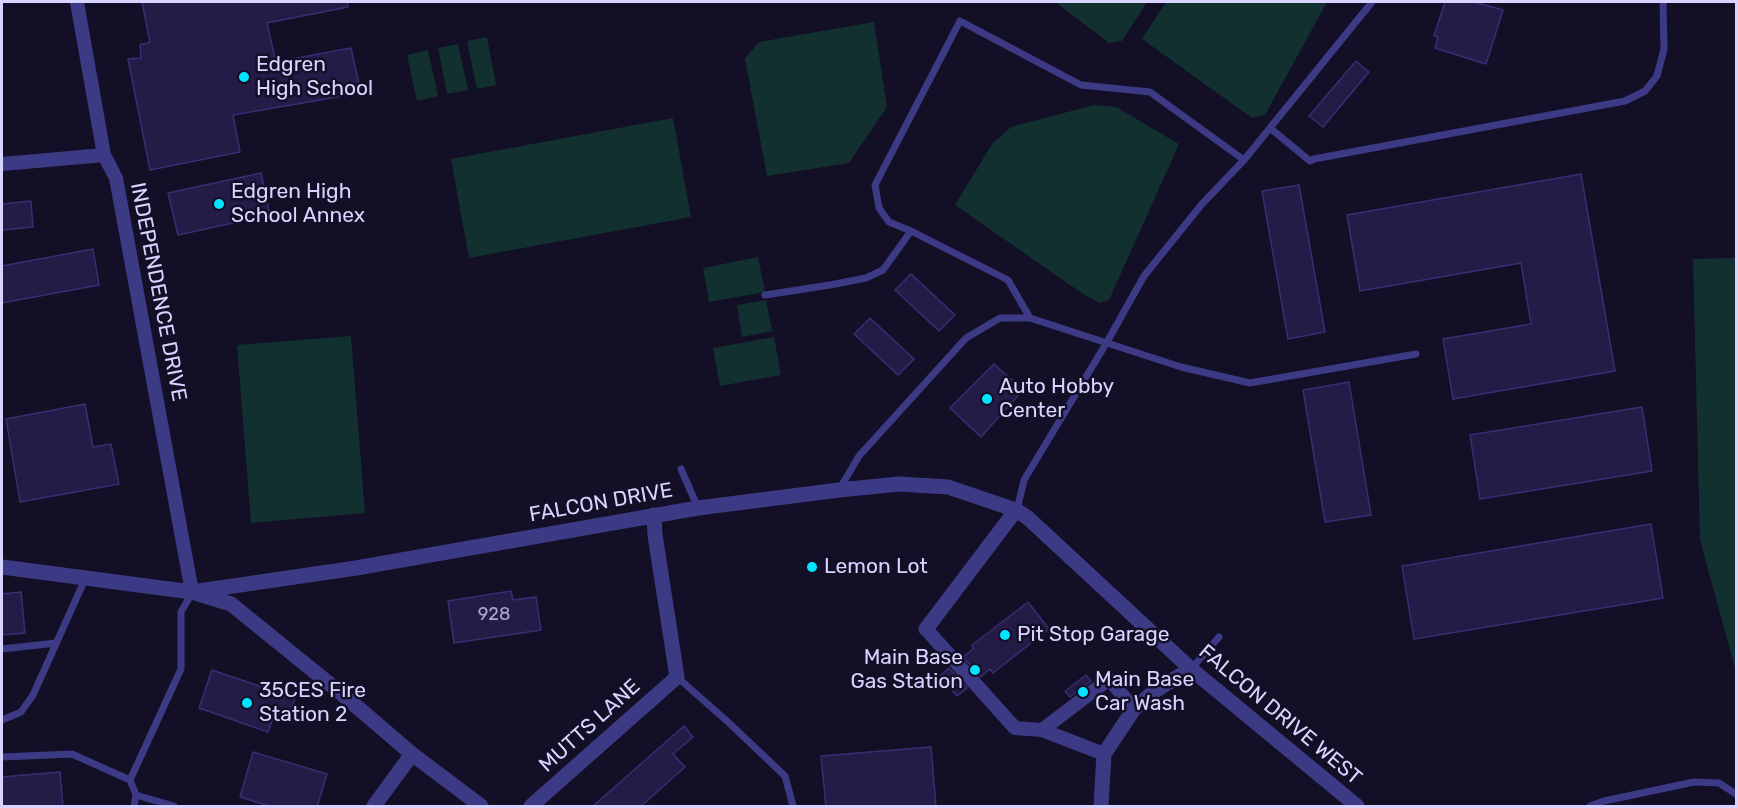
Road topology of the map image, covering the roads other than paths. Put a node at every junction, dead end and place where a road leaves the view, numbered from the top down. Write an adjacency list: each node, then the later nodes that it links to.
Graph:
1 (77, 2): 5 (street, INDEPENDENCE DRIVE)
2 (1372, 2): 4 (lane)
3 (1663, 2): 4 (lane)
4 (1270, 128): 6 (lane)
5 (104, 155): 7 (street); 20 (street, INDEPENDENCE DRIVE)
6 (1244, 160): 8 (lane); 11 (lane)
7 (2, 164)
8 (911, 231): 9 (lane); 10 (lane)
9 (765, 295)
10 (1030, 318): 11 (lane); 14 (lane)
11 (1107, 342): 12 (lane); 16 (lane)
12 (1416, 354)
13 (681, 469): 15 (lane)
14 (839, 490): 15 (street, FALCON DRIVE); 16 (street, FALCON DRIVE)
15 (698, 508): 17 (street, FALCON DRIVE)
16 (1016, 510): 21 (street); 25 (street, FALCON DRIVE WEST)
17 (654, 515): 20 (street, FALCON DRIVE); 26 (street)
18 (2, 567): 19 (street)
19 (86, 578): 20 (street); 23 (lane)
20 (192, 592): 30 (street); 33 (lane)
21 (926, 629): 29 (street)
22 (1219, 637): 25 (lane)
23 (56, 643): 24 (lane); 28 (lane)
24 (2, 649)
25 (1191, 669): 27 (street); 43 (street, FALCON DRIVE WEST)
26 (677, 677): 40 (street, MUTTS LANE); 41 (lane)
27 (1134, 709): 29 (street); 31 (street)
28 (2, 720)
29 (1042, 730): 31 (street)
30 (412, 754): 38 (street); 39 (street)
31 (1104, 754): 42 (street)
32 (2, 757): 33 (lane)
33 (130, 780): 35 (lane)
34 (1737, 794): 44 (lane)
35 (136, 795): 36 (lane); 37 (lane)
36 (134, 807)
37 (174, 807)
38 (374, 807)
39 (481, 807)
40 (531, 807)
41 (794, 807)
42 (1101, 807)
43 (1357, 807)
44 (1590, 807)

